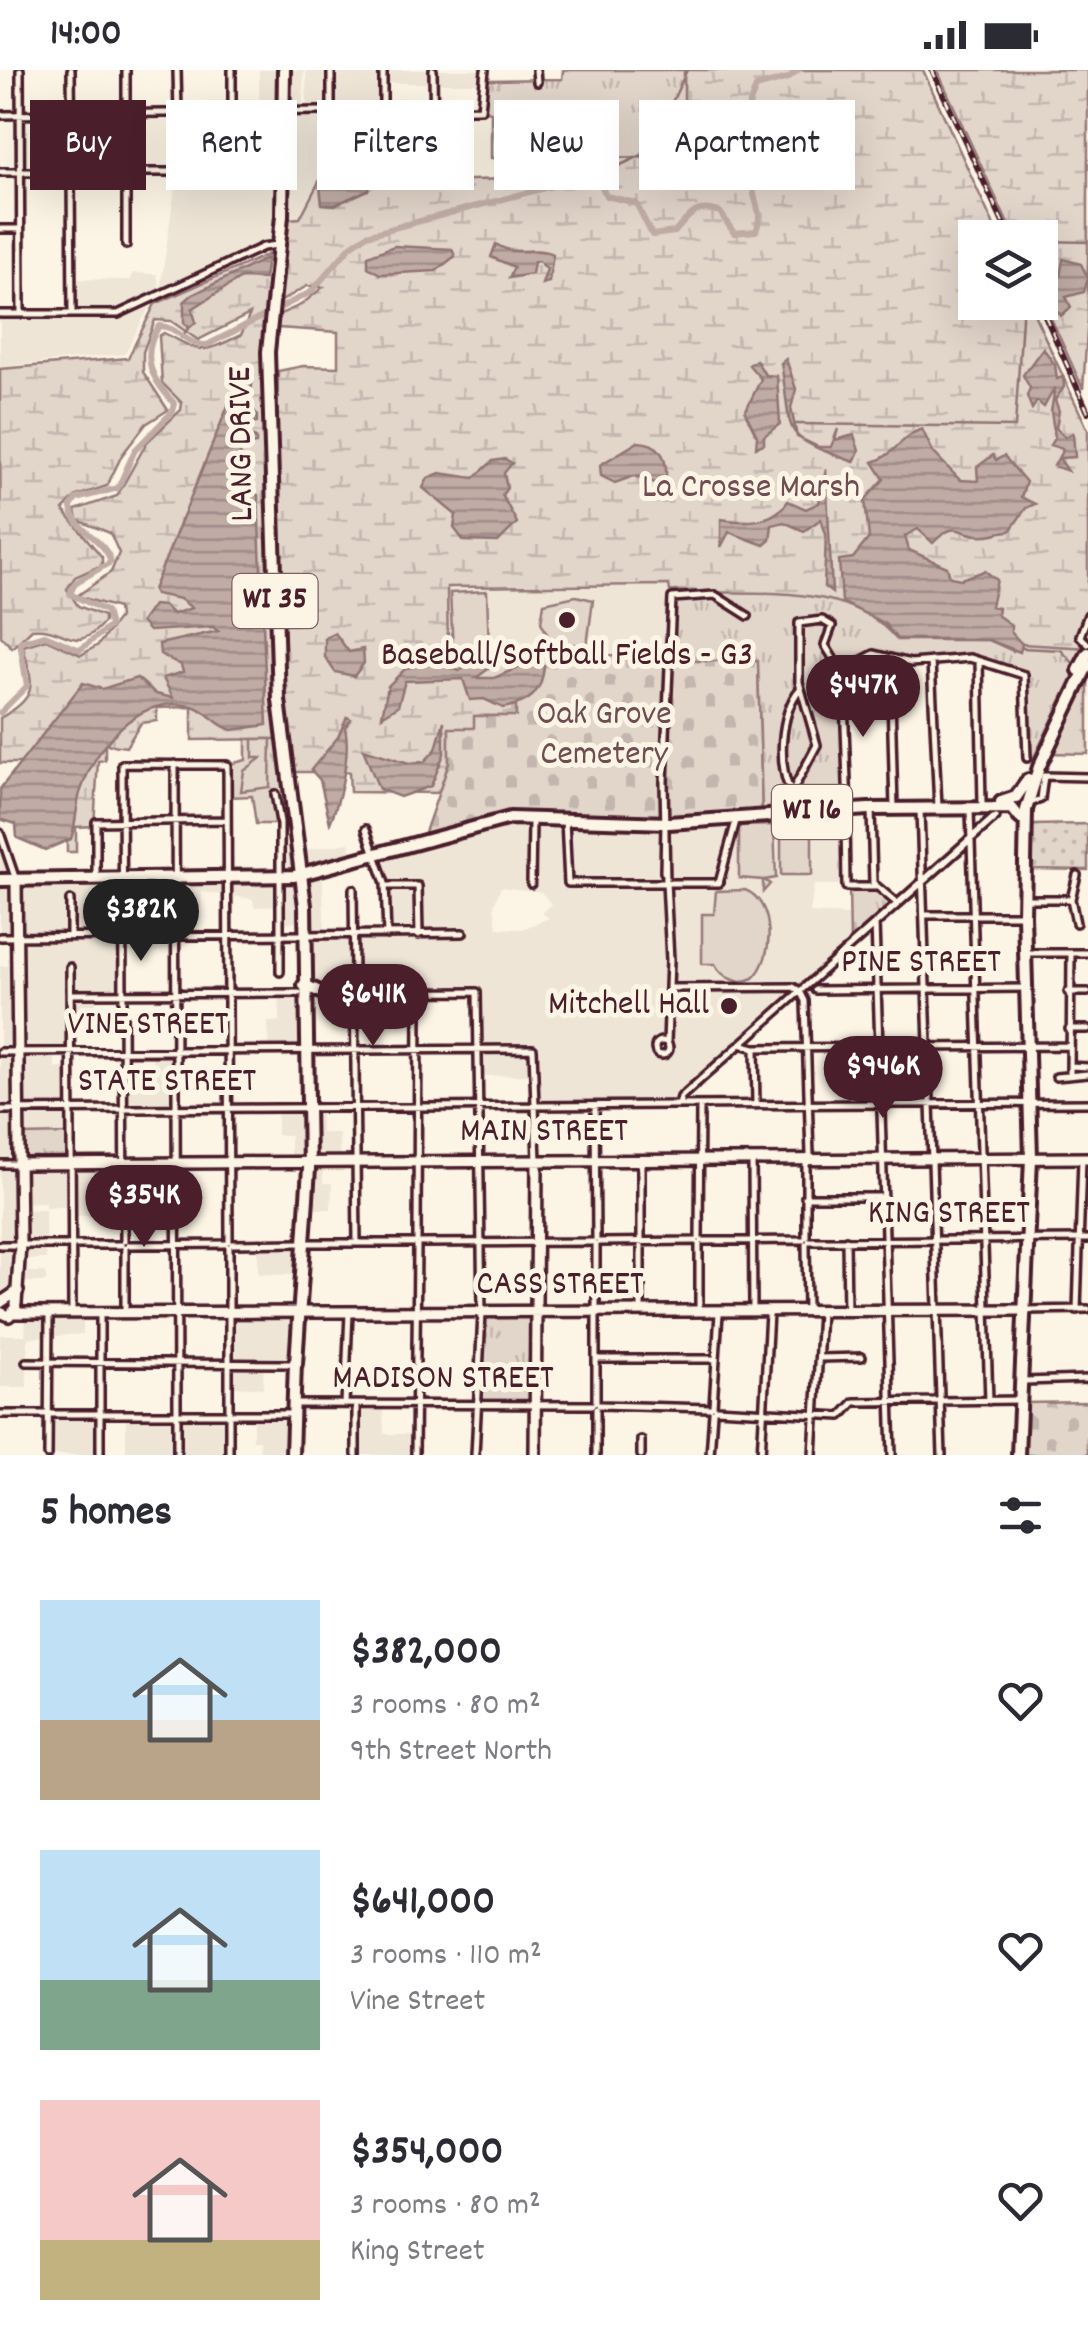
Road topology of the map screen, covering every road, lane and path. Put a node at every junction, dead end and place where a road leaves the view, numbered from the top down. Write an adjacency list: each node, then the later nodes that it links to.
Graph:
1 (20, 70): 23 (street)
2 (71, 70): 13 (street)
3 (126, 70): 14 (street)
4 (178, 70): 15 (street)
5 (232, 70): 16 (street)
6 (284, 70): 17 (main road, LANG DRIVE / WI 35)
7 (331, 70): 18 (street)
8 (382, 70): 19 (street)
9 (433, 70): 20 (street)
10 (485, 70): 21 (street)
11 (536, 70): 12 (street)
12 (537, 82)
13 (72, 100)
14 (126, 100)
15 (178, 100)
16 (232, 100)
17 (284, 100)
18 (331, 100)
19 (382, 100)
20 (434, 100)
21 (474, 108)
22 (0, 115): 23 (street)
23 (20, 115): 24 (street); 26 (street)
24 (30, 115)
25 (0, 172): 26 (street)
26 (20, 172): 27 (street); 32 (street)
27 (30, 172)
28 (72, 190): 37 (street)
29 (126, 190): 33 (street)
30 (282, 190): 34 (main road, LANG DRIVE / WI 35)
31 (0, 229): 32 (street)
32 (20, 229): 36 (street)
33 (126, 244)
34 (280, 245): 37 (street); 76 (main road, LANG DRIVE / WI 35)
35 (0, 314): 36 (street)
36 (21, 314): 37 (street)
37 (72, 314)
38 (1088, 615): 40 (street)
39 (748, 616): 70 (street)
40 (1088, 644)
41 (1088, 653): 51 (main road)
42 (890, 659): 44 (street); 46 (street); 58 (street)
43 (978, 660): 44 (street); 48 (street); 55 (street)
44 (931, 661): 57 (street)
45 (1088, 664): 54 (main road)
46 (843, 672): 47 (street); 61 (street)
47 (801, 688): 53 (street); 53 (street)
48 (1027, 758)
49 (175, 764): 67 (street); 68 (street); 69 (street)
50 (1088, 777): 54 (street)
51 (1028, 780): 54 (main road); 55 (main road)
52 (274, 794): 77 (street)
53 (793, 795): 62 (street)
54 (1024, 803): 55 (main road); 65 (main road); 87 (main road)
55 (997, 804): 56 (main road); 65 (main road)
56 (965, 806): 57 (main road, WI 16); 73 (street)
57 (938, 807): 59 (main road, WI 16)
58 (894, 808): 59 (main road, WI 16); 60 (main road, WI 16)
59 (920, 808): 84 (street)
60 (871, 809): 61 (main road, WI 16); 89 (street)
61 (846, 810): 62 (main road, WI 16); 89 (street)
62 (794, 814): 64 (main road, WI 16)
63 (532, 818): 66 (main road, WI 16); 74 (main road, WI 16); 86 (street)
64 (736, 818): 70 (main road, WI 16); 85 (street)
65 (1020, 818): 87 (main road)
66 (566, 819): 70 (main road, WI 16); 85 (street)
67 (227, 820): 68 (street); 78 (street)
68 (174, 821): 69 (street); 83 (street)
69 (122, 822): 81 (street); 82 (street)
70 (665, 823): 85 (street)
71 (366, 829): 74 (street)
72 (0, 833): 80 (street)
73 (972, 839): 73 (street); 84 (street); 95 (street)
74 (374, 857): 76 (main road, WI 16); 88 (street)
75 (1077, 875): 93 (street)
76 (302, 876): 77 (main road, WI 16); 103 (main road, WI 35)
77 (279, 877): 78 (main road, WI 16); 102 (street)
78 (228, 879): 83 (main road, WI 16); 107 (street)
79 (0, 880): 80 (main road)
80 (16, 880): 81 (main road, WI 16); 109 (street)
81 (96, 880): 82 (main road, WI 16)
82 (123, 880): 83 (main road, WI 16); 105 (street)
83 (175, 880): 106 (street)
84 (923, 881): 94 (street); 97 (street)
85 (666, 883): 116 (street)
86 (531, 884)
87 (1024, 884): 92 (main road)
88 (386, 886): 101 (street); 104 (street)
89 (875, 886): 94 (street)
90 (353, 889): 110 (street)
91 (70, 897): 111 (street)
92 (1024, 899): 93 (street); 96 (main road)
93 (1071, 899): 98 (street)
94 (898, 905): 99 (street)
95 (973, 914): 96 (street); 97 (street); 120 (street)
96 (1024, 914): 112 (main road)
97 (924, 915): 119 (street)
98 (1076, 923)
99 (875, 925): 118 (street); 125 (street)
100 (462, 933): 101 (street)
101 (419, 934): 104 (street)
102 (280, 935): 103 (street); 107 (street); 115 (street)
103 (304, 935): 110 (street); 121 (main road, WI 35)
104 (387, 935): 110 (street)
105 (123, 936): 106 (street); 111 (street); 130 (street)
106 (176, 936): 107 (street); 131 (street)
107 (227, 936): 132 (street)
108 (0, 937): 109 (street)
109 (18, 937): 111 (street); 152 (street)
110 (352, 937): 123 (street)
111 (70, 939): 129 (street)
112 (1026, 953): 113 (street); 117 (main road)
113 (1071, 953): 114 (street); 126 (street)
114 (1088, 953)
115 (280, 972)
116 (670, 988): 125 (street, PINE STREET); 135 (street)
117 (1027, 988): 120 (street, PINE STREET); 138 (main road)
118 (877, 989): 119 (street, PINE STREET); 122 (street, PINE STREET); 140 (street)
119 (926, 989): 120 (street, PINE STREET); 141 (street)
120 (976, 989): 137 (street)
121 (303, 990): 128 (main road); 132 (street); 146 (main road, WI 35)
122 (814, 990)
123 (354, 992): 124 (street); 128 (street); 147 (street)
124 (418, 992): 144 (street); 148 (street)
125 (800, 992): 136 (street); 143 (street)
126 (1068, 992): 127 (street); 133 (street)
127 (1088, 992)
128 (323, 993)
129 (71, 994): 130 (street); 153 (street)
130 (123, 994): 131 (street); 149 (street)
131 (176, 994): 132 (street); 150 (street)
132 (228, 994): 145 (street)
133 (1068, 1029): 134 (street); 139 (street)
134 (1088, 1029)
135 (667, 1043)
136 (740, 1044): 142 (street); 165 (street)
137 (977, 1046): 138 (street); 141 (street); 160 (street)
138 (1028, 1046): 139 (street); 161 (main road)
139 (1069, 1046): 154 (street)
140 (878, 1047): 141 (street); 143 (street); 164 (street)
141 (927, 1047): 159 (street)
142 (755, 1048): 143 (street); 162 (street)
143 (806, 1048): 163 (street)
144 (477, 1049): 148 (street, VINE STREET); 167 (street); 168 (street, VINE STREET)
145 (228, 1050): 146 (street, VINE STREET); 150 (street, VINE STREET); 175 (street)
146 (303, 1050): 147 (street, VINE STREET); 170 (main road, WI 35)
147 (356, 1050): 148 (street, VINE STREET); 171 (street)
148 (418, 1050): 172 (street)
149 (123, 1051): 150 (street, VINE STREET); 153 (street, VINE STREET); 173 (street)
150 (176, 1051): 174 (street)
151 (0, 1052): 152 (street, VINE STREET)
152 (19, 1052): 153 (street, VINE STREET); 178 (street)
153 (71, 1052): 176 (street)
154 (1070, 1066): 155 (street); 156 (street)
155 (1088, 1071): 156 (street)
156 (1070, 1075): 157 (street)
157 (1056, 1076)
158 (1088, 1102): 161 (street, STATE STREET)
159 (930, 1103): 160 (street, STATE STREET); 164 (street, STATE STREET); 180 (street)
160 (979, 1103): 161 (street, STATE STREET); 181 (street)
161 (1030, 1103): 182 (main road)
162 (756, 1104): 163 (street, STATE STREET); 166 (street, STATE STREET)
163 (808, 1104): 164 (street, STATE STREET); 188 (street)
164 (880, 1104): 179 (street)
165 (677, 1105): 166 (street, STATE STREET); 169 (street, STATE STREET)
166 (700, 1105): 186 (street)
167 (477, 1106): 168 (street, STATE STREET); 172 (street, STATE STREET); 189 (street)
168 (536, 1106): 169 (street, STATE STREET); 190 (street)
169 (595, 1106): 184 (street)
170 (305, 1107): 171 (street, STATE STREET); 175 (street, STATE STREET); 191 (main road, WI 35)
171 (356, 1107): 172 (street, STATE STREET); 192 (street)
172 (418, 1107): 193 (street)
173 (124, 1108): 174 (street, STATE STREET); 176 (street, STATE STREET); 195 (street)
174 (176, 1108): 175 (street, STATE STREET); 196 (street)
175 (229, 1108): 197 (street)
176 (72, 1109): 178 (street, STATE STREET); 194 (street)
177 (0, 1110): 178 (street, STATE STREET)
178 (19, 1110): 199 (street)
179 (882, 1158): 180 (street, MAIN STREET); 188 (street, MAIN STREET); 201 (street)
180 (931, 1158): 181 (street, MAIN STREET); 206 (street)
181 (981, 1158): 182 (street, MAIN STREET); 207 (street)
182 (1031, 1158): 183 (street, MAIN STREET); 208 (main road)
183 (1085, 1158): 202 (street)
184 (596, 1160): 185 (street, MAIN STREET); 190 (street, MAIN STREET); 213 (street)
185 (641, 1160): 186 (street, MAIN STREET); 214 (street)
186 (698, 1160): 187 (street, MAIN STREET); 209 (street)
187 (752, 1160): 188 (street, MAIN STREET); 210 (street)
188 (808, 1160): 200 (street)
189 (478, 1161): 190 (street, MAIN STREET); 193 (street, MAIN STREET); 211 (street)
190 (537, 1161): 212 (street)
191 (306, 1162): 192 (street, MAIN STREET); 197 (street, MAIN STREET); 219 (main road, WI 35)
192 (358, 1162): 193 (street, MAIN STREET); 215 (street)
193 (418, 1162): 216 (street)
194 (72, 1163): 195 (street); 199 (street); 222 (street)
195 (124, 1163): 196 (street); 223 (street)
196 (176, 1163): 197 (street); 217 (street)
197 (229, 1163): 218 (street)
198 (0, 1164): 199 (street)
199 (19, 1164): 221 (street)
200 (805, 1197): 201 (street); 203 (street)
201 (883, 1197): 205 (street)
202 (1084, 1239): 208 (street, KING STREET); 228 (street)
203 (806, 1240): 204 (street, KING STREET); 210 (street, KING STREET); 238 (street)
204 (846, 1240): 205 (street, KING STREET); 240 (street)
205 (885, 1240): 206 (street, KING STREET); 241 (street)
206 (934, 1240): 207 (street, KING STREET); 233 (street)
207 (983, 1240): 208 (street, KING STREET); 226 (street)
208 (1028, 1240): 227 (main road)
209 (699, 1241): 210 (street, KING STREET); 214 (street, KING STREET); 250 (street)
210 (753, 1241): 246 (street)
211 (480, 1242): 212 (street, KING STREET); 216 (street, KING STREET); 243 (street)
212 (536, 1242): 213 (street, KING STREET); 244 (street)
213 (596, 1242): 214 (street, KING STREET); 248 (street)
214 (641, 1242): 249 (street)
215 (357, 1243): 216 (street, KING STREET); 219 (street, KING STREET)
216 (417, 1243): 242 (street)
217 (177, 1244): 218 (street, KING STREET); 223 (street, KING STREET); 234 (street)
218 (229, 1244): 219 (street, KING STREET); 235 (street)
219 (302, 1244): 236 (main road, WI 35)
220 (0, 1245): 221 (street, KING STREET)
221 (20, 1245): 222 (street, KING STREET); 230 (street)
222 (72, 1245): 223 (street, KING STREET); 225 (street)
223 (124, 1245): 232 (street)
224 (49, 1310): 225 (street, CASS STREET); 230 (street, CASS STREET); 256 (street)
225 (72, 1310): 231 (street, CASS STREET)
226 (986, 1310): 227 (street, CASS STREET); 233 (street, CASS STREET); 264 (street)
227 (1025, 1310): 228 (street, CASS STREET); 262 (main road)
228 (1077, 1310): 229 (street, CASS STREET)
229 (1088, 1310)
230 (5, 1311)
231 (100, 1311): 232 (street, CASS STREET); 257 (street)
232 (126, 1311): 234 (street, CASS STREET)
233 (937, 1311): 241 (street, CASS STREET); 266 (street)
234 (177, 1312): 235 (street, CASS STREET); 258 (street)
235 (230, 1312): 236 (street, CASS STREET); 259 (street)
236 (298, 1312): 237 (street, CASS STREET); 260 (main road, WI 35)
237 (349, 1312): 242 (street, CASS STREET); 267 (street)
238 (806, 1312): 239 (street, CASS STREET); 247 (street, CASS STREET)
239 (821, 1312): 240 (street, CASS STREET); 252 (street)
240 (848, 1312): 241 (street, CASS STREET)
241 (887, 1312): 265 (street)
242 (416, 1313): 243 (street, CASS STREET); 269 (street)
243 (482, 1313): 244 (street, CASS STREET); 270 (street)
244 (536, 1313): 248 (street, CASS STREET); 271 (street)
245 (719, 1313): 246 (street, CASS STREET); 250 (street, CASS STREET); 253 (street)
246 (753, 1313): 247 (street, CASS STREET)
247 (769, 1313): 275 (street)
248 (596, 1314): 249 (street, CASS STREET); 254 (street)
249 (641, 1314): 250 (street, CASS STREET)
250 (699, 1314)
251 (862, 1357): 252 (street)
252 (819, 1358): 281 (street)
253 (716, 1359): 254 (street); 274 (street)
254 (596, 1360): 272 (street)
255 (26, 1362): 256 (street)
256 (48, 1362): 257 (street); 276 (street)
257 (100, 1362): 258 (street); 278 (street)
258 (178, 1363): 259 (street); 279 (street)
259 (230, 1363): 260 (street); 280 (street)
260 (296, 1364): 273 (main road, WI 35)
261 (1088, 1379): 262 (street)
262 (1021, 1381): 263 (main road)
263 (1020, 1400): 264 (street, MADISON STREET); 299 (main road)
264 (989, 1401): 266 (street, MADISON STREET)
265 (890, 1402): 266 (street, MADISON STREET); 281 (street, MADISON STREET); 297 (street)
266 (940, 1402): 298 (street)
267 (345, 1404): 268 (street, MADISON STREET); 273 (street, MADISON STREET)
268 (356, 1404): 269 (street, MADISON STREET); 288 (street)
269 (416, 1404): 270 (street, MADISON STREET); 289 (street)
270 (478, 1404): 271 (street, MADISON STREET); 290 (street)
271 (535, 1405): 272 (street, MADISON STREET); 291 (street)
272 (596, 1405): 274 (street, MADISON STREET); 292 (street)
273 (294, 1409): 280 (street, MADISON STREET); 287 (main road, WI 35)
274 (713, 1409): 275 (street, MADISON STREET); 294 (street)
275 (764, 1412): 281 (street, MADISON STREET); 295 (street)
276 (48, 1413): 277 (street, MADISON STREET); 278 (street, MADISON STREET); 283 (street)
277 (0, 1414)
278 (100, 1414): 279 (street, MADISON STREET); 284 (street)
279 (177, 1414): 280 (street, MADISON STREET); 285 (street)
280 (230, 1414): 286 (street)
281 (816, 1415): 296 (street)
282 (641, 1440): 293 (street)
283 (48, 1455)
284 (100, 1455)
285 (177, 1455)
286 (229, 1455)
287 (291, 1455)
288 (356, 1455)
289 (415, 1455)
290 (474, 1455)
291 (535, 1455)
292 (596, 1455)
293 (641, 1455)
294 (710, 1455)
295 (762, 1455)
296 (813, 1455)
297 (892, 1455)
298 (942, 1455)
299 (1018, 1455)

